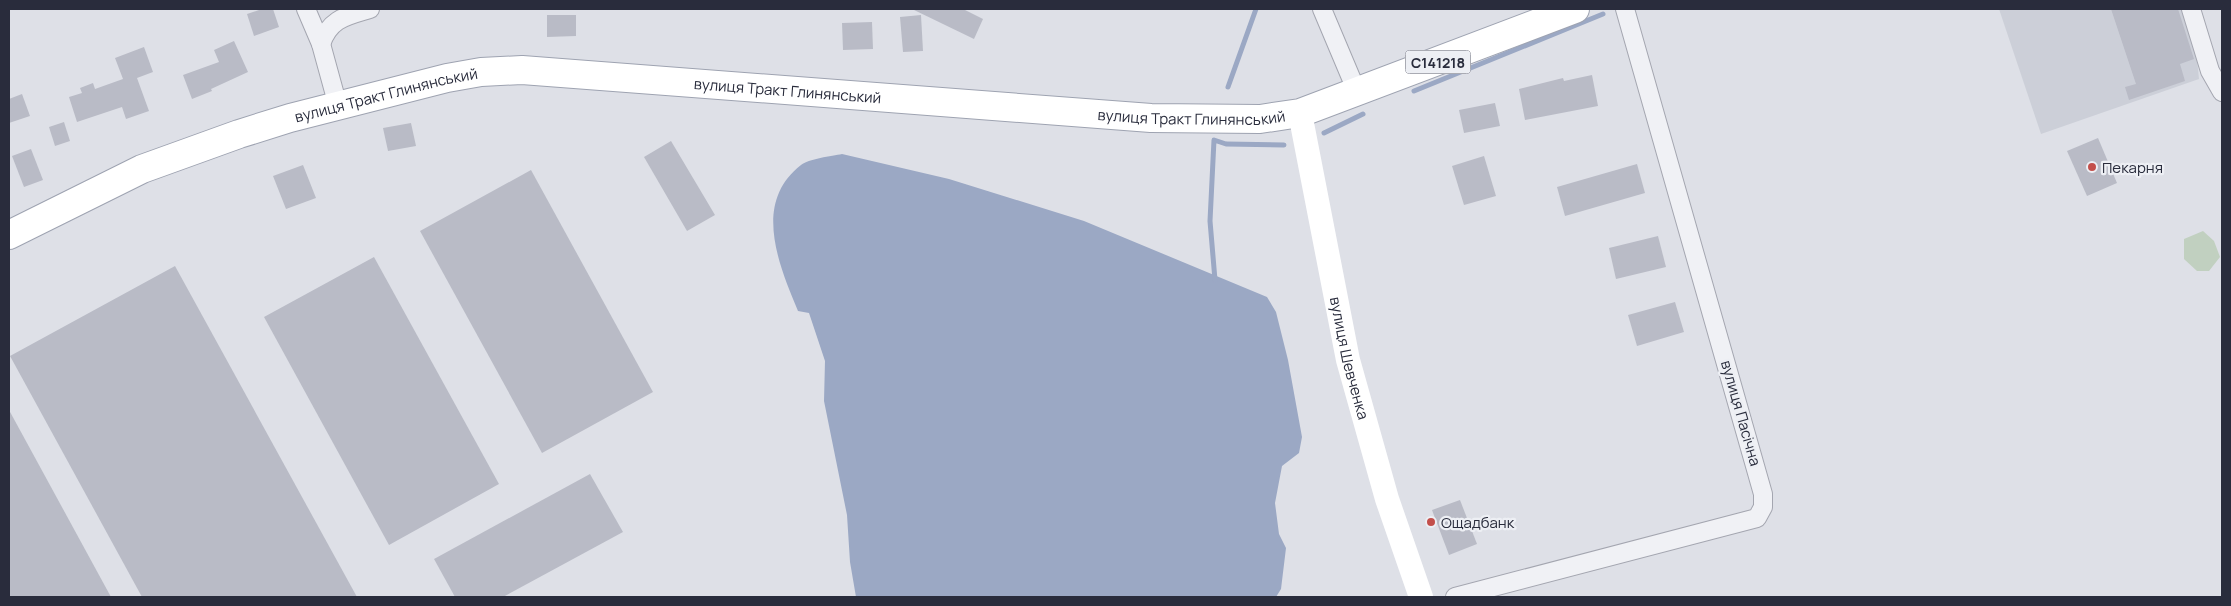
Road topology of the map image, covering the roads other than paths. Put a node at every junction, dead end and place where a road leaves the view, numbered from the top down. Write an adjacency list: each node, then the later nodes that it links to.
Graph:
1 (306, 9): 7 (street)
2 (370, 9): 7 (street)
3 (1322, 9): 8 (street)
4 (1576, 9): 8 (main road, вулиця Тракт Глинянський / С141218)
5 (1625, 9): 14 (street, вулиця Пасічна)
6 (2191, 9): 9 (street)
7 (321, 44): 10 (street)
8 (1357, 92): 11 (main road, вулиця Тракт Глинянський / С141218)
9 (2222, 92)
10 (338, 106): 11 (main road, вулиця Тракт Глинянський); 12 (main road, вулиця Тракт Глинянський)
11 (1300, 113): 13 (main road, вулиця Шевченка)
12 (9, 235)
13 (1421, 597)
14 (1455, 597)

